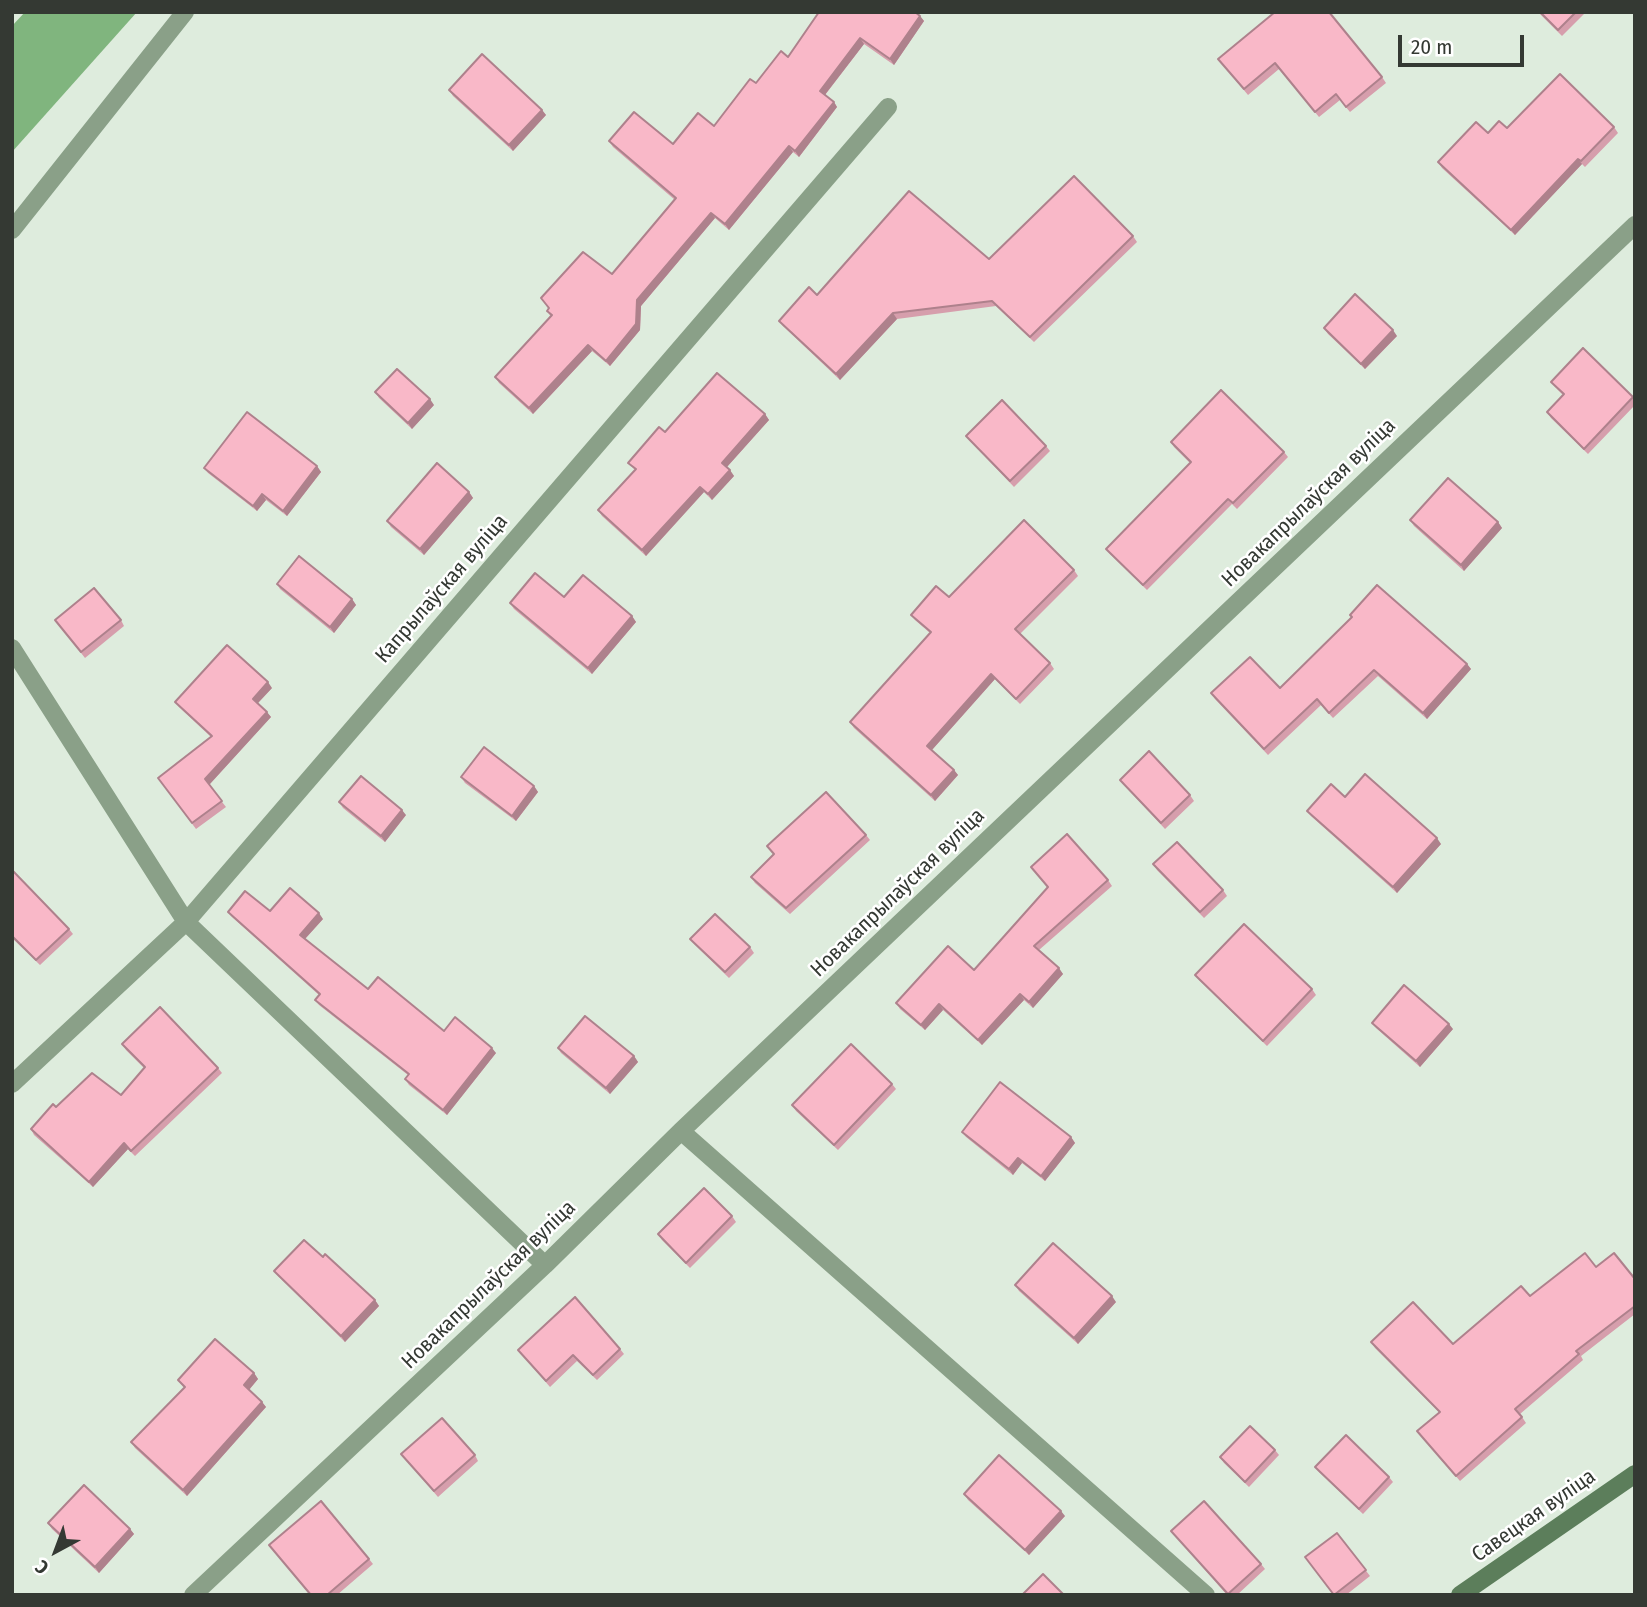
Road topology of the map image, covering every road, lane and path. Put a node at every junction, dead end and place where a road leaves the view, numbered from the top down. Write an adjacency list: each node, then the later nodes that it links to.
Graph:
1 (185, 12): 4 (street)
2 (888, 107): 6 (street, Капрылаўская вуліца)
3 (1635, 225): 8 (street, Новакапрылаўская вуліца)
4 (12, 230)
5 (12, 648): 6 (street)
6 (186, 922): 7 (street, Капрылаўская вуліца); 9 (street)
7 (12, 1084)
8 (681, 1131): 9 (street, Новакапрылаўская вуліца); 12 (street)
9 (545, 1265): 11 (street, Новакапрылаўская вуліца)
10 (1635, 1474): 13 (main road, Савецкая вуліца)
11 (193, 1595)
12 (1206, 1595)
13 (1460, 1595)

